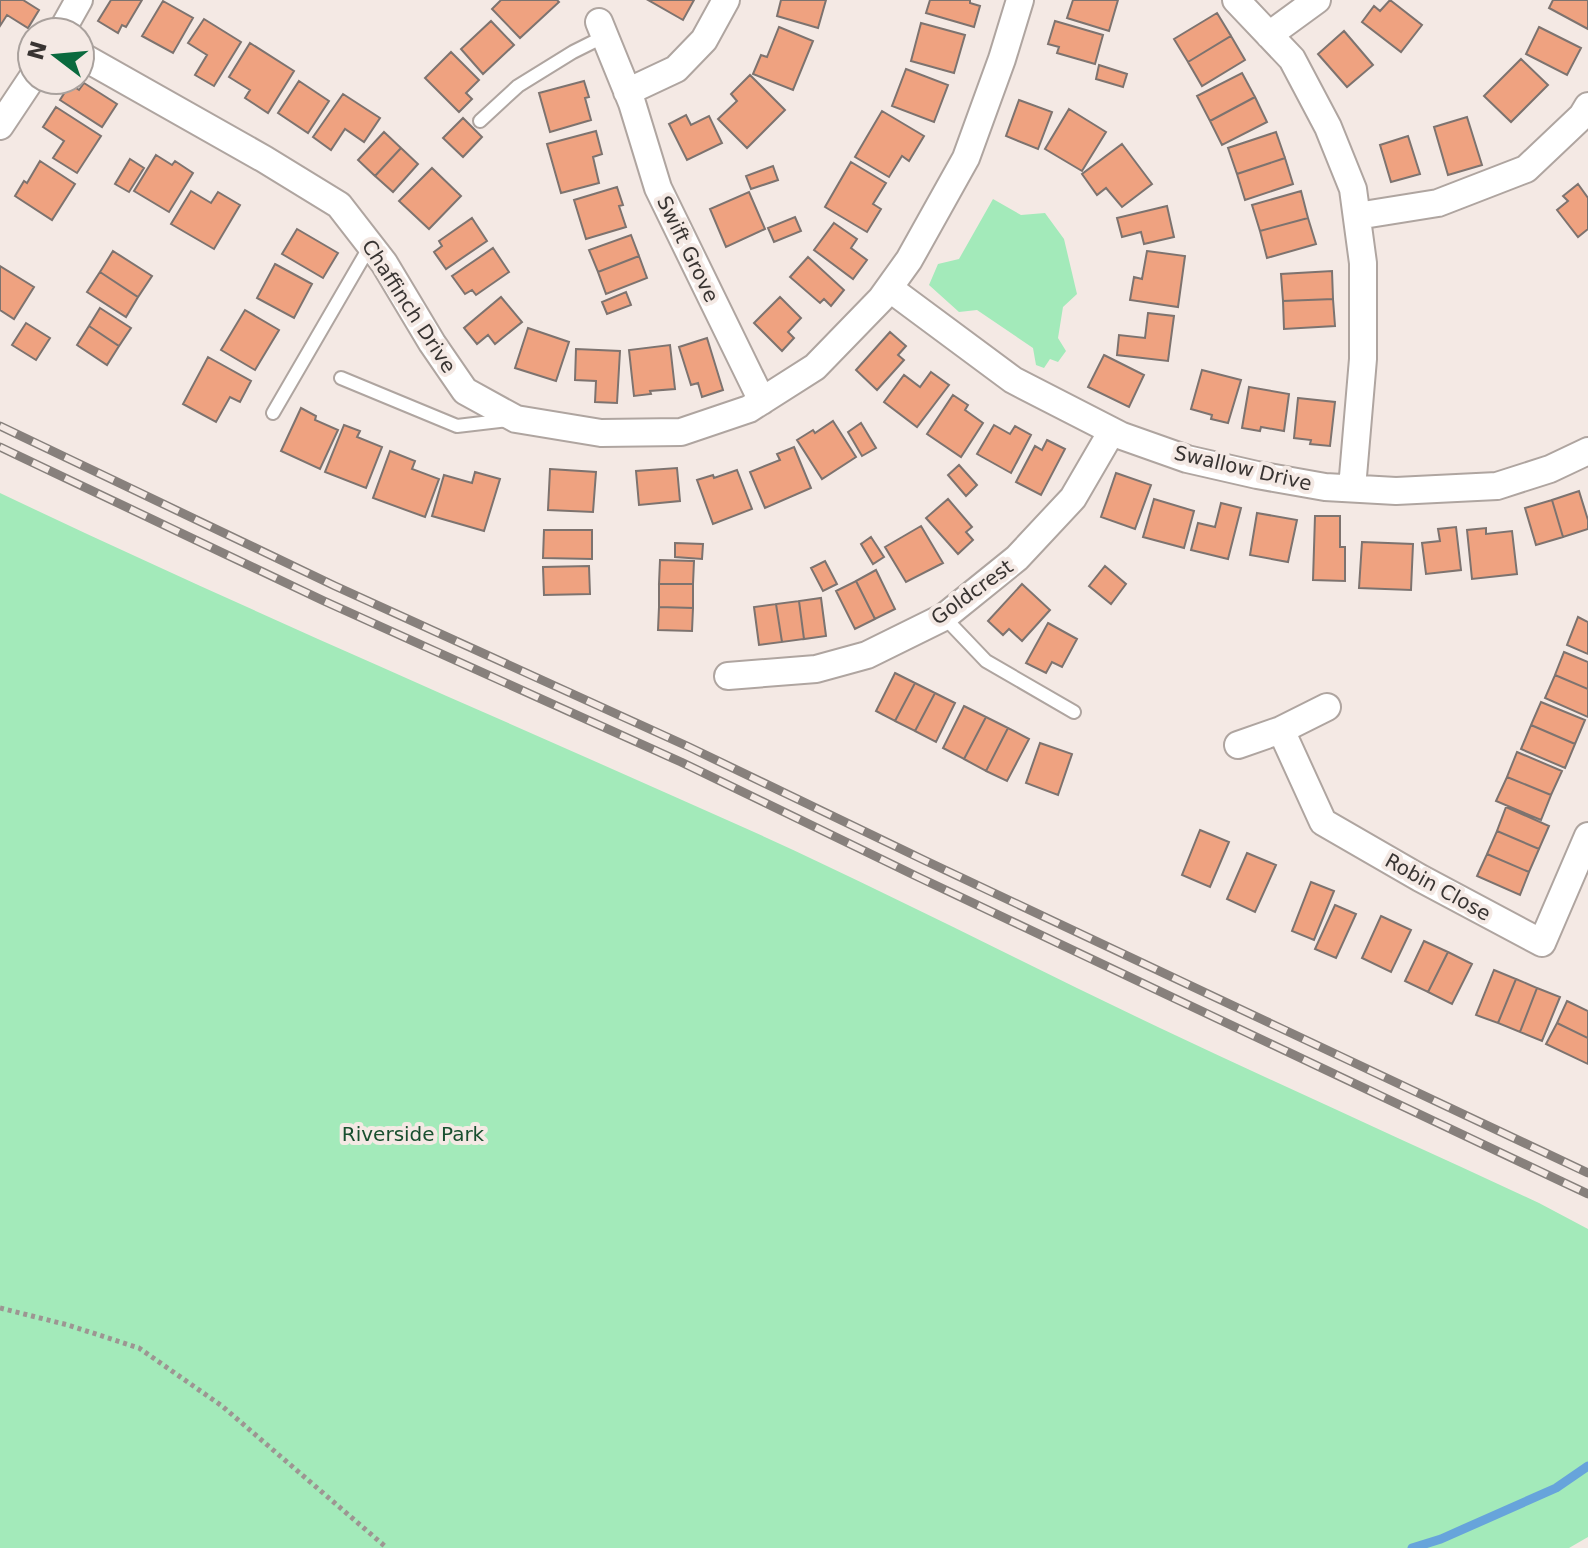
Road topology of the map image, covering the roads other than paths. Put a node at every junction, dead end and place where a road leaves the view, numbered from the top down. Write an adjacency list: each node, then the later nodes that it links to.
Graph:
1 (726, 0): 8 (street)
2 (1020, 0): 15 (street, Chaffinch Drive)
3 (1236, 0): 6 (street)
4 (1317, 0): 6 (street)
5 (602, 29): 8 (street, Swift Grove); 11 (lane)
6 (1269, 35): 13 (street)
7 (96, 64): 14 (street, Chaffinch Drive)
8 (627, 92): 17 (street, Swift Grove)
9 (20, 96): 12 (street)
10 (1588, 106): 13 (street)
11 (480, 121)
12 (0, 126)
13 (1357, 216): 22 (street)
14 (370, 245): 18 (lane); 19 (street, Chaffinch Drive)
15 (889, 288): 17 (street, Chaffinch Drive); 20 (street, Swallow Drive)
16 (341, 378): 19 (lane)
17 (762, 401): 19 (street, Chaffinch Drive)
18 (273, 413)
19 (516, 419)
20 (1112, 431): 22 (street, Swallow Drive); 23 (street, Goldcrest)
21 (1588, 451): 22 (street, Swallow Drive)
22 (1352, 488)
23 (944, 617): 24 (street, Goldcrest); 26 (lane)
24 (728, 676)
25 (1327, 707): 27 (street)
26 (1074, 712)
27 (1281, 730): 28 (street); 29 (street, Robin Close)
28 (1238, 745)
29 (1588, 836)

